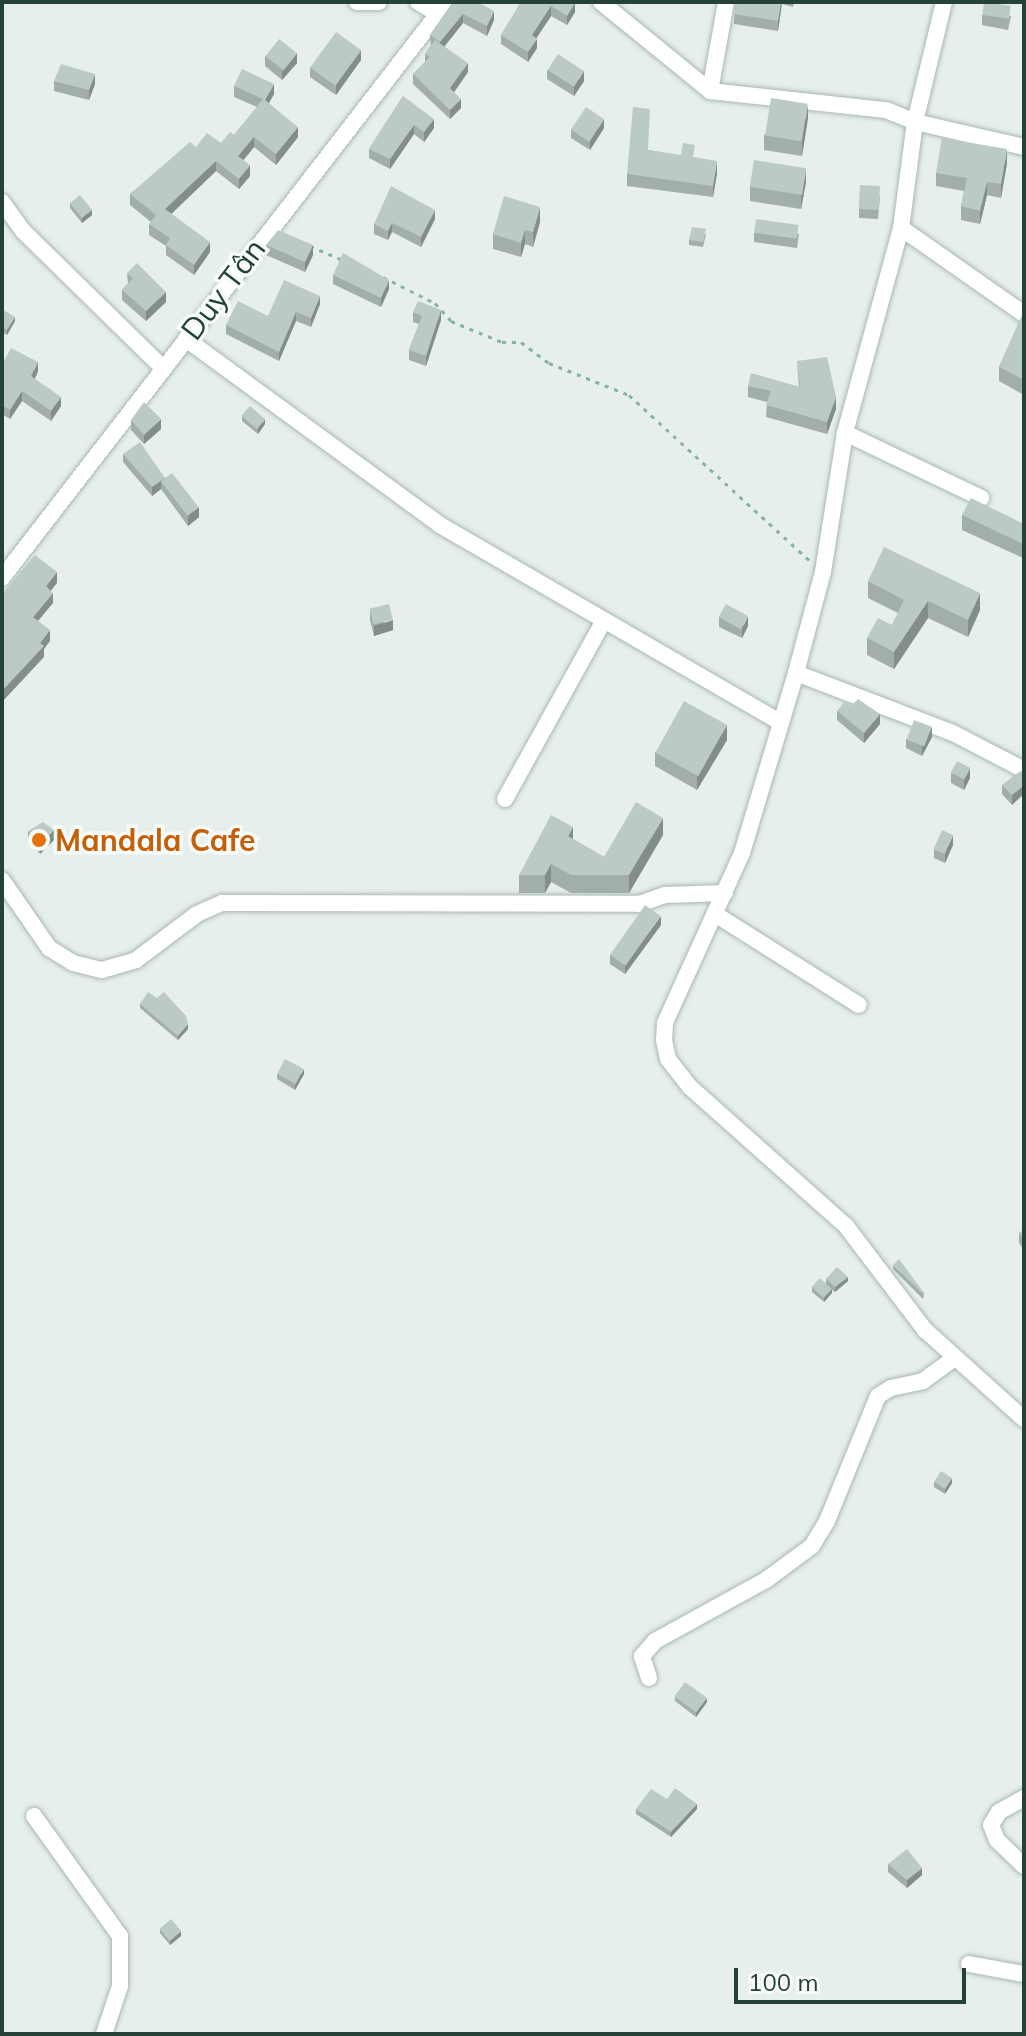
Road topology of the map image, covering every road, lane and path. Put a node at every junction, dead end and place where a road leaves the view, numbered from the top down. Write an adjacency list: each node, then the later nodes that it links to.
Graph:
1 (357, 2): 2 (street)
2 (379, 2)
3 (418, 2): 7 (street)
4 (601, 2): 8 (street)
5 (726, 2): 8 (street)
6 (944, 2): 9 (street)
7 (442, 8): 17 (street, Duy Tân)
8 (710, 91): 9 (street)
9 (915, 122): 10 (street); 12 (street)
10 (1024, 147)
11 (2, 202): 18 (street)
12 (901, 228): 16 (street); 19 (street)
13 (295, 241): 14 (path)
14 (350, 262)
15 (376, 274): 21 (path)
16 (1024, 314)
17 (186, 339): 18 (street, Duy Tân); 23 (street)
18 (162, 367): 22 (street, Duy Tân)
19 (845, 433): 20 (street); 21 (street)
20 (981, 498)
21 (823, 572): 24 (street)
22 (2, 578)
23 (602, 624): 25 (street); 27 (street)
24 (796, 673): 25 (street); 26 (street)
25 (781, 723): 29 (street)
26 (1024, 770)
27 (505, 799)
28 (2, 880): 29 (street)
29 (725, 893): 30 (street)
30 (715, 914): 31 (street); 32 (street)
31 (859, 1005)
32 (953, 1359): 33 (street); 34 (street)
33 (1024, 1419)
34 (649, 1678)
35 (1024, 1798): 37 (street)
36 (34, 1816): 40 (street)
37 (1024, 1866)
38 (969, 1964): 39 (street)
39 (1024, 1974)
40 (104, 2034)

